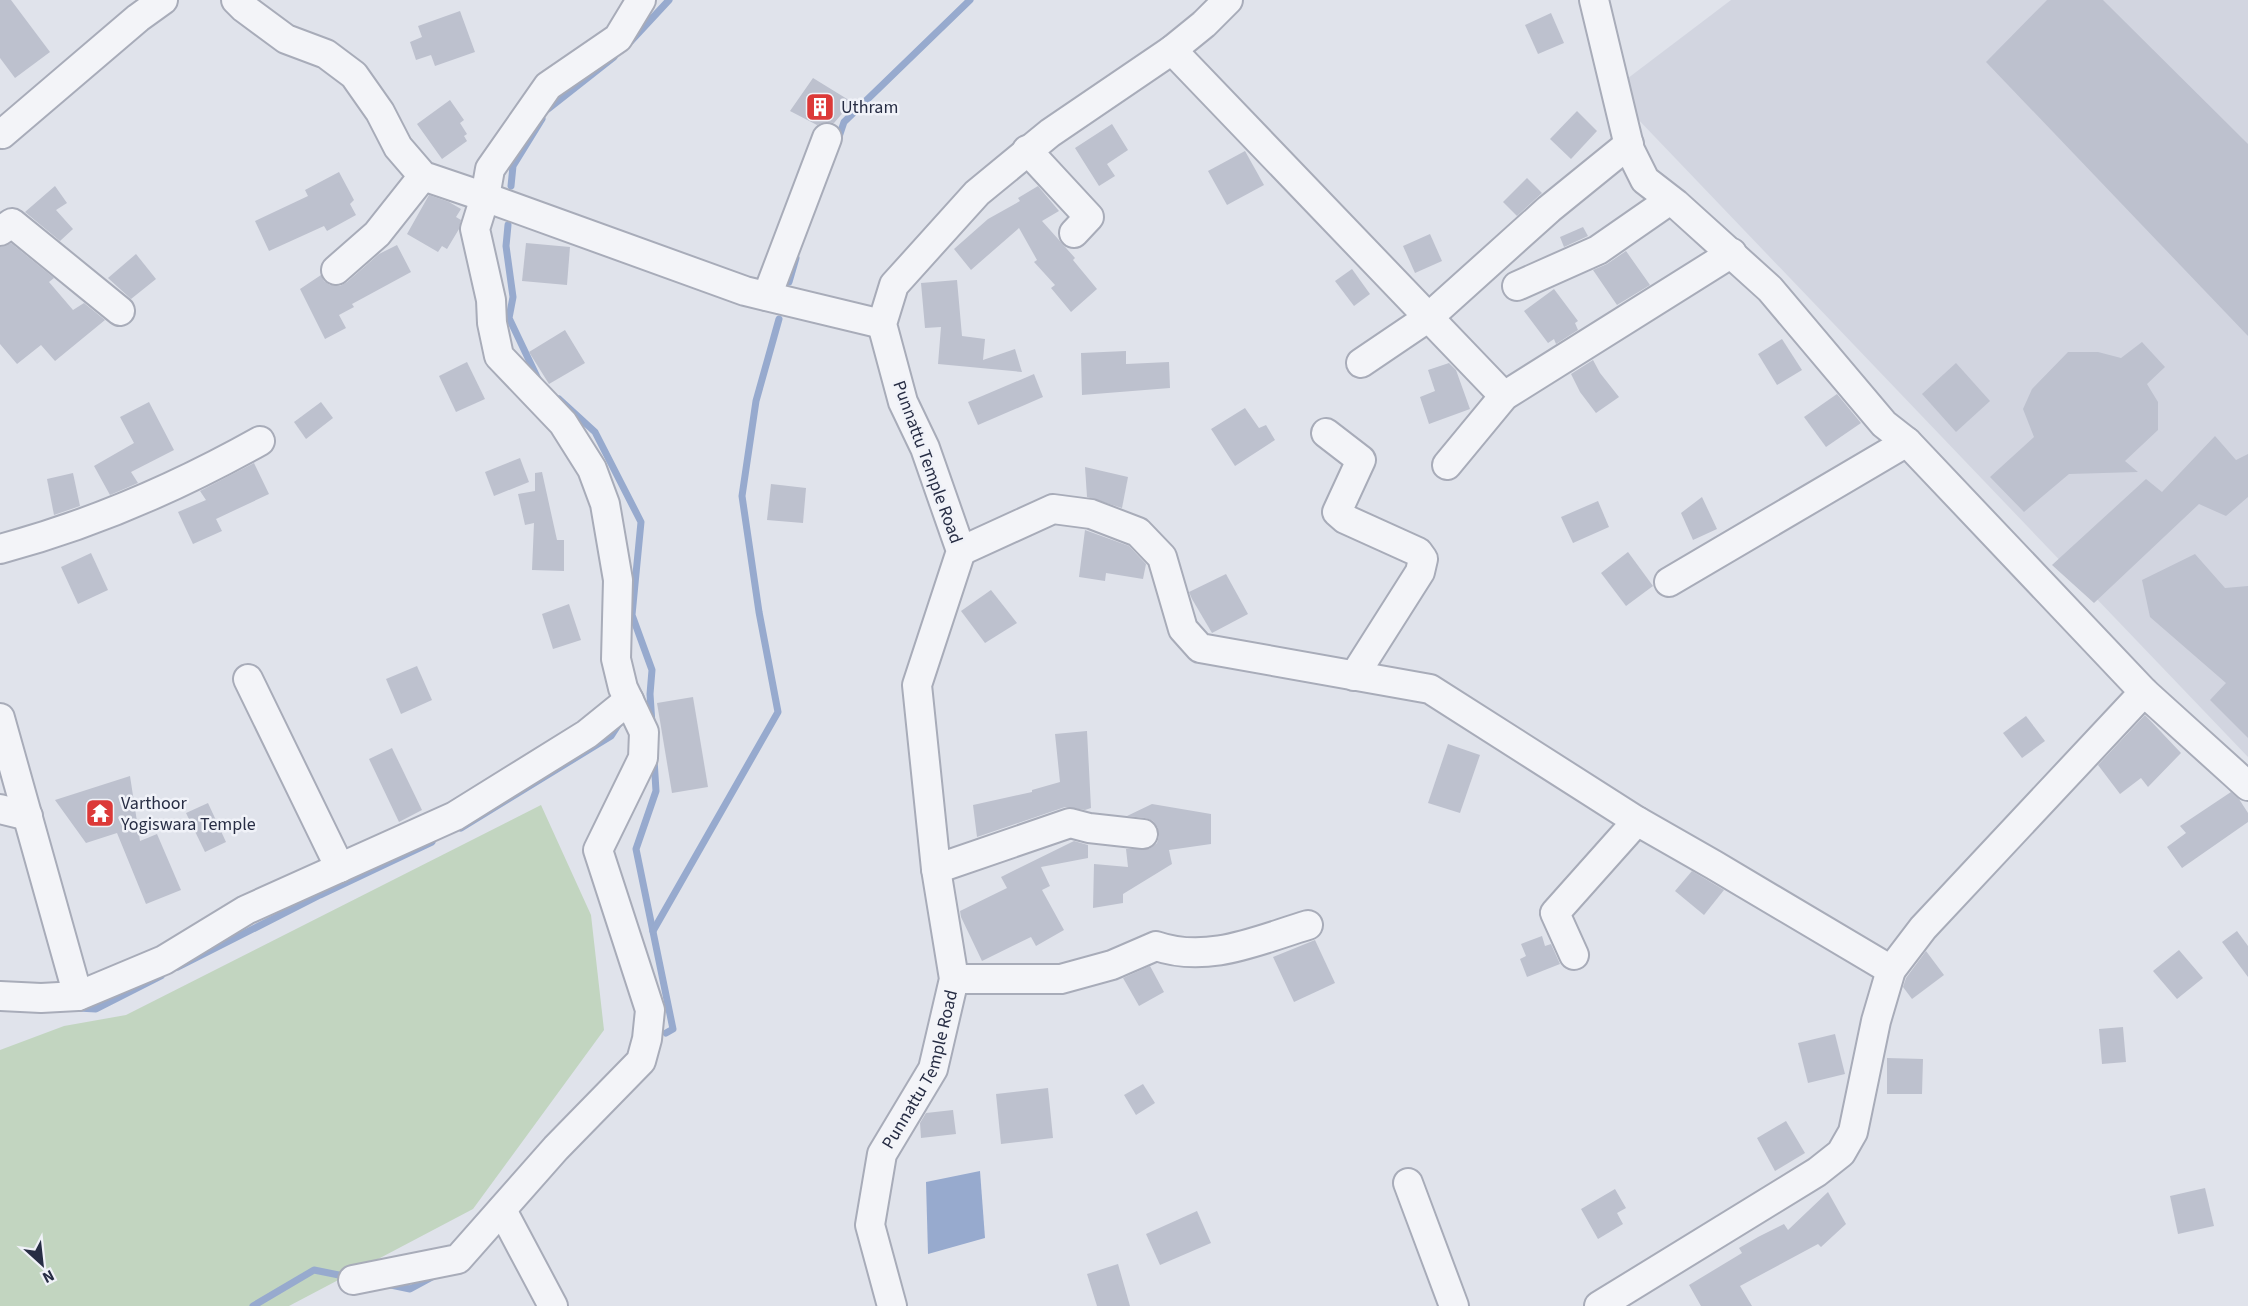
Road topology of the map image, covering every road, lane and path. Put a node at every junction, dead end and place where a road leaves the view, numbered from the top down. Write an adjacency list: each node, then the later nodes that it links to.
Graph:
1 (163, 0): 7 (street)
2 (236, 0): 11 (street)
3 (641, 0): 12 (street)
4 (1228, 0): 6 (street)
5 (1594, 0): 9 (street)
6 (1172, 50): 10 (street); 21 (street)
7 (2, 134)
8 (827, 138): 19 (street)
9 (1629, 144): 13 (street); 21 (street)
10 (1027, 150): 15 (street); 22 (street)
11 (423, 176): 12 (street); 17 (street)
12 (485, 197): 19 (street); 35 (street)
13 (1670, 200): 16 (street); 18 (street)
14 (0, 231): 20 (street)
15 (1074, 233)
16 (1732, 253): 24 (street); 27 (street)
17 (336, 270)
18 (1517, 286)
19 (767, 296): 22 (street)
20 (120, 311)
21 (1429, 317): 23 (street); 24 (street)
22 (882, 324): 30 (street, Punnattu Temple Road)
23 (1361, 363)
24 (1504, 396): 28 (street)
25 (1326, 433): 32 (street)
26 (260, 441): 29 (street)
27 (1907, 442): 31 (street); 34 (street)
28 (1447, 465)
29 (0, 549)
30 (961, 551): 32 (street); 43 (street, Punnattu Temple Road)
31 (1669, 582)
32 (1354, 676): 40 (street)
33 (248, 679): 42 (street)
34 (2144, 692): 37 (street); 46 (street)
35 (629, 700): 42 (street); 51 (street)
36 (0, 718): 39 (street)
37 (2248, 786)
38 (0, 809): 39 (street)
39 (28, 816): 49 (street)
40 (1637, 821): 45 (street); 46 (street)
41 (1143, 834): 43 (street)
42 (340, 868): 49 (street)
43 (936, 869): 47 (street, Punnattu Temple Road)
44 (1308, 925): 47 (street)
45 (1574, 955)
46 (1892, 970): 56 (street)
47 (954, 979): 54 (street, Punnattu Temple Road)
48 (0, 996): 49 (street)
49 (78, 996)
50 (1408, 1183): 55 (street)
51 (502, 1210): 52 (street); 53 (street)
52 (353, 1280)
53 (553, 1306)
54 (892, 1306)
55 (1454, 1306)
56 (1599, 1306)

